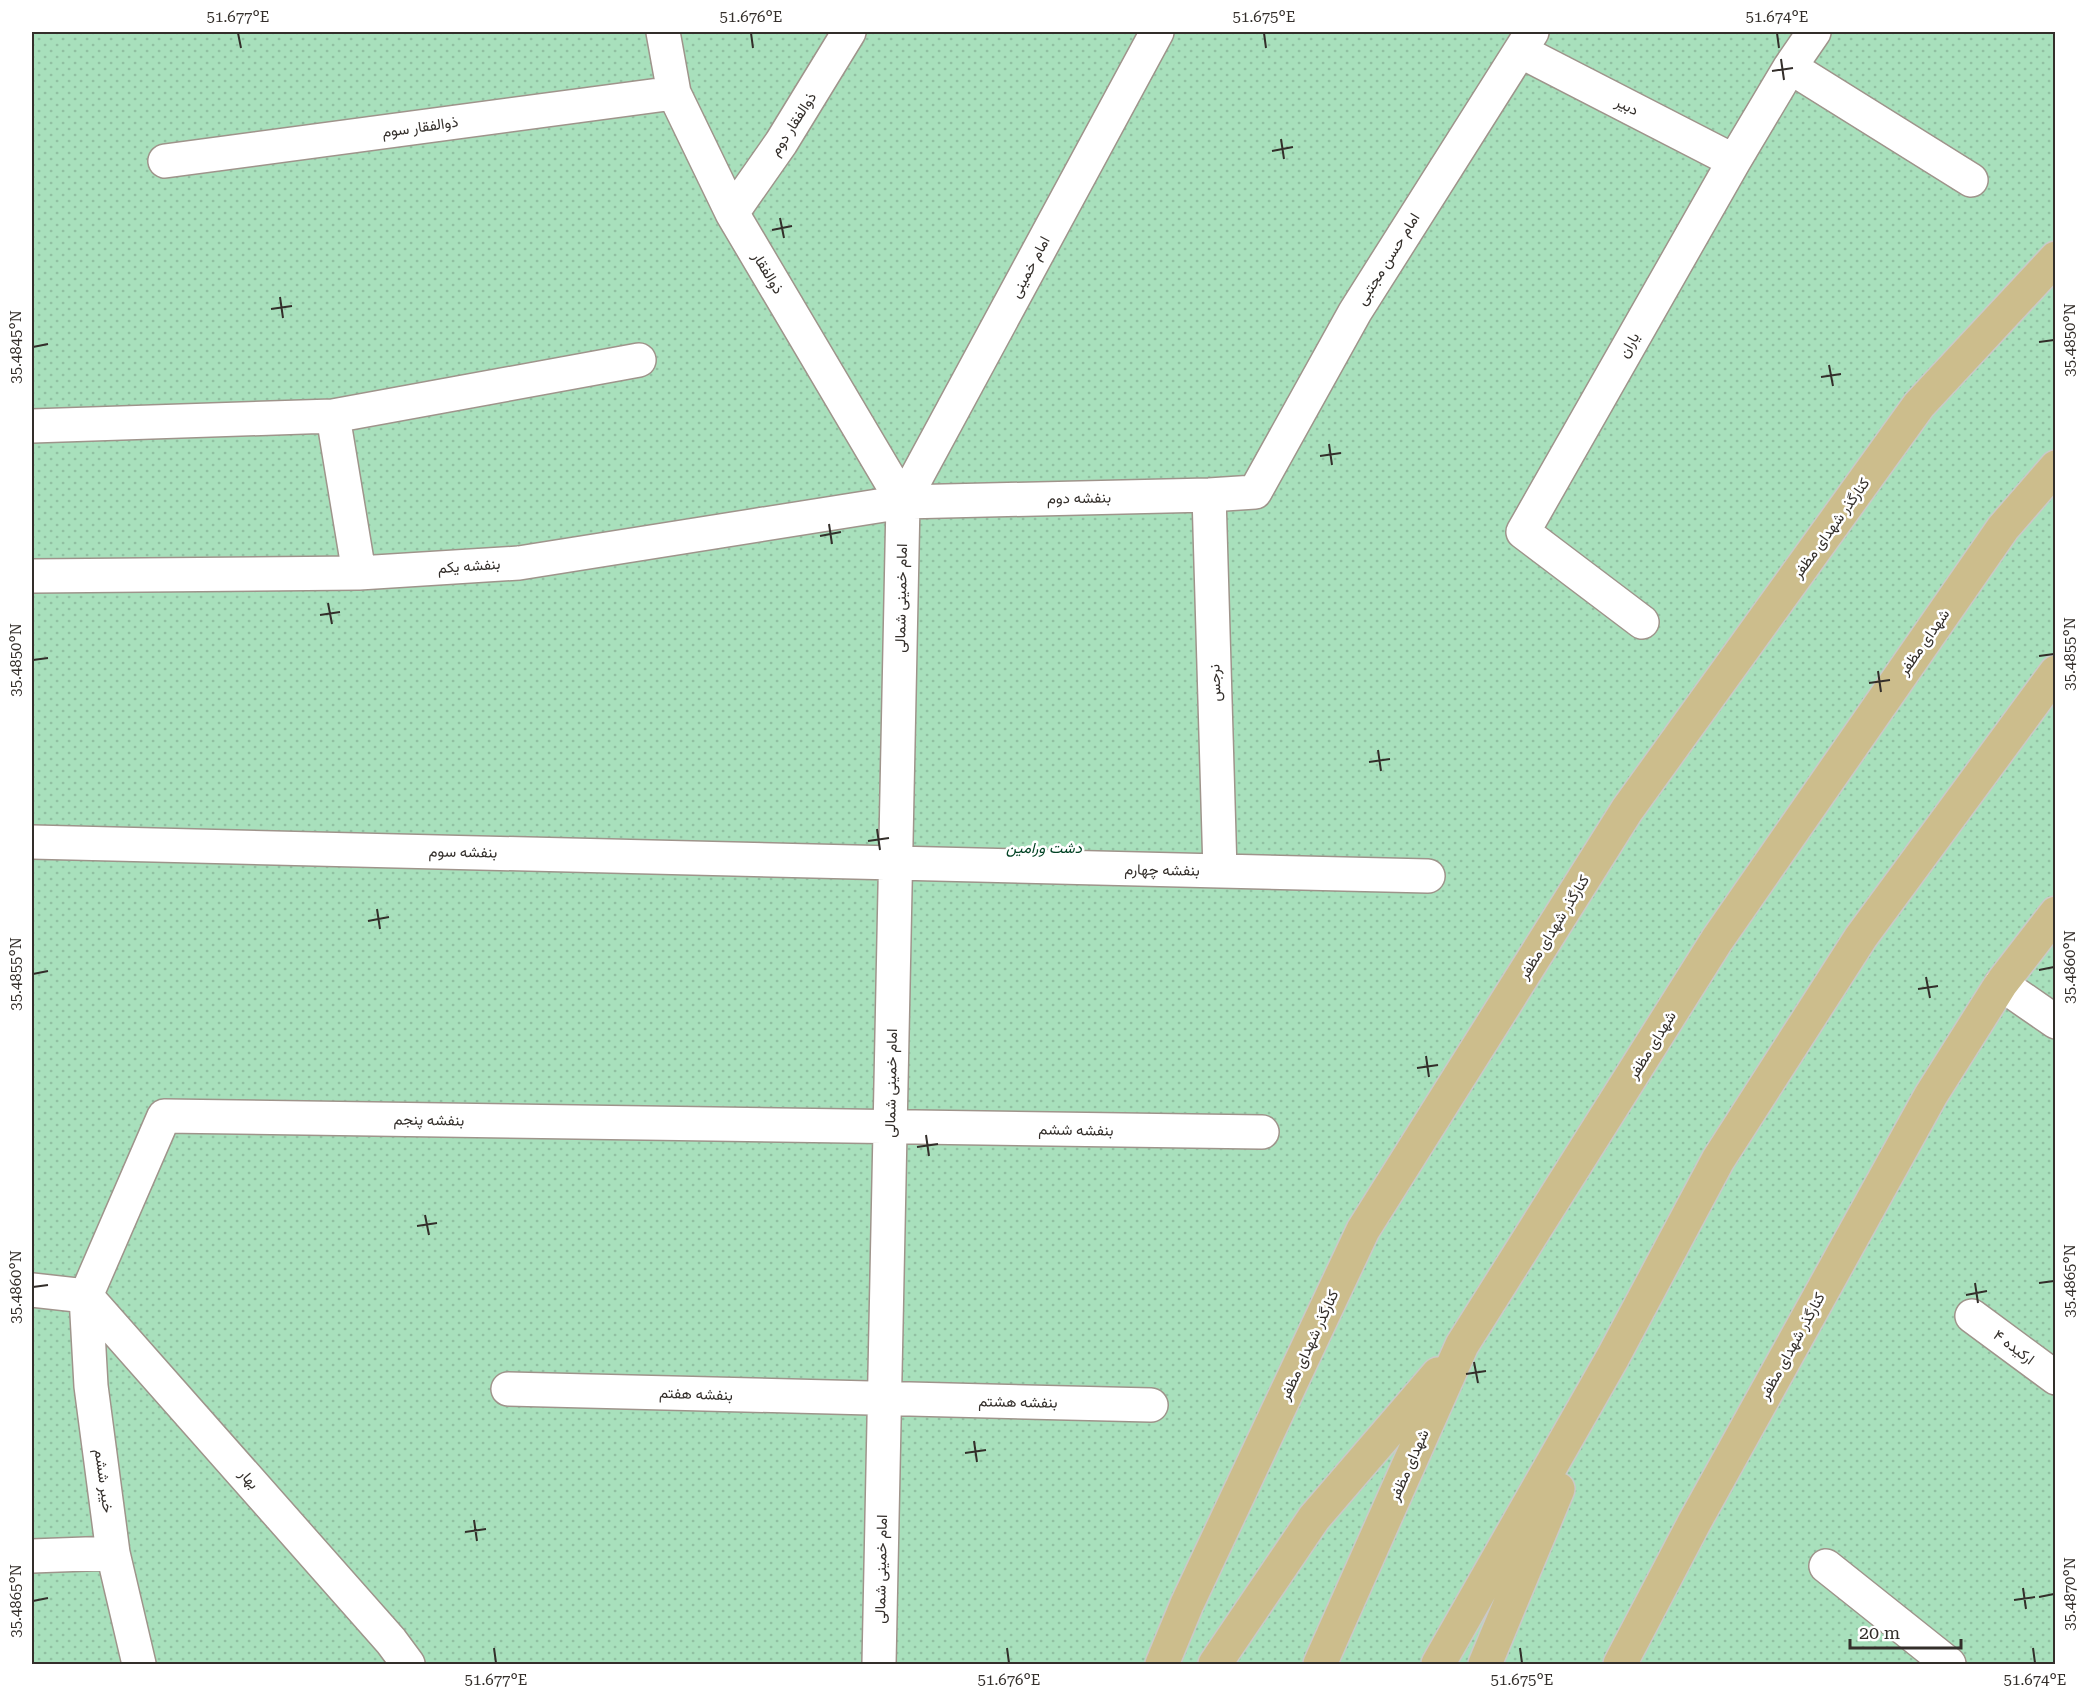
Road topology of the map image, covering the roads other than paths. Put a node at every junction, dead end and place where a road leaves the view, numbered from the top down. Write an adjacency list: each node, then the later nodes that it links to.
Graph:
1 (663, 32): 7 (street, ذوالفقار)
2 (849, 32): 11 (street, ذوالفقار دوم)
3 (1157, 32): 19 (street, امام خمینی)
4 (1814, 32): 6 (street, یاران)
5 (1526, 41): 9 (street, دبیر); 17 (street, امام حسن مجتبی)
6 (1790, 67): 9 (street, یاران); 10 (street)
7 (675, 93): 8 (street, ذوالفقار سوم); 11 (street, ذوالفقار)
8 (165, 161)
9 (1734, 161): 24 (street, یاران)
10 (1971, 180)
11 (732, 213): 19 (street, ذوالفقار)
12 (2055, 258): 50 (main road, کنارگذر شهدای مظفر)
13 (639, 360): 14 (street)
14 (333, 416): 15 (street); 22 (street)
15 (32, 426)
16 (2055, 467): 21 (main road, شهدای مظفر)
17 (1255, 492): 18 (street, بنفشه دوم)
18 (1209, 495): 19 (street, بنفشه دوم); 28 (street, نرجس)
19 (903, 502): 22 (street, بنفشه یکم); 27 (street, امام خمینی شمالی)
20 (2055, 505): 21 (main road)
21 (2003, 528): 38 (main road, شهدای مظفر)
22 (359, 573): 23 (street, بنفشه یکم)
23 (32, 576)
24 (1642, 622)
25 (2055, 672): 39 (main road)
26 (32, 842): 27 (street, بنفشه سوم)
27 (895, 863): 28 (street, بنفشه چهارم); 33 (street, امام خمینی شمالی)
28 (1220, 871): 29 (street, بنفشه چهارم)
29 (1428, 876)
30 (2055, 913): 31 (main road, کنارگذر شهدای مظفر)
31 (2001, 984): 32 (street); 55 (main road, کنارگذر شهدای مظفر)
32 (2055, 1022)
33 (890, 1127): 34 (street, بنفشه ششم); 36 (street, بنفشه پنجم); 42 (street, امام خمینی شمالی)
34 (1262, 1132)
35 (32, 1290): 36 (street)
36 (86, 1296): 44 (street, خیبر ششم); 48 (street, بهار)
37 (1972, 1316): 40 (street, ارکیده ۴)
38 (1462, 1345): 51 (main road); 52 (main road, شهدای مظفر)
39 (1612, 1357): 53 (main road); 54 (main road)
40 (2055, 1378)
41 (508, 1389): 42 (street, بنفشه هفتم)
42 (884, 1399): 43 (street, بنفشه هشتم); 49 (street, امام خمینی شمالی)
43 (1151, 1405)
44 (113, 1553): 45 (street); 47 (street, خیبر ششم)
45 (32, 1556)
46 (1826, 1566): 56 (street)
47 (139, 1665)
48 (408, 1665)
49 (879, 1665)
50 (1162, 1665)
51 (1215, 1665)
52 (1320, 1665)
53 (1438, 1665)
54 (1485, 1665)
55 (1620, 1665)
56 (1949, 1665)

